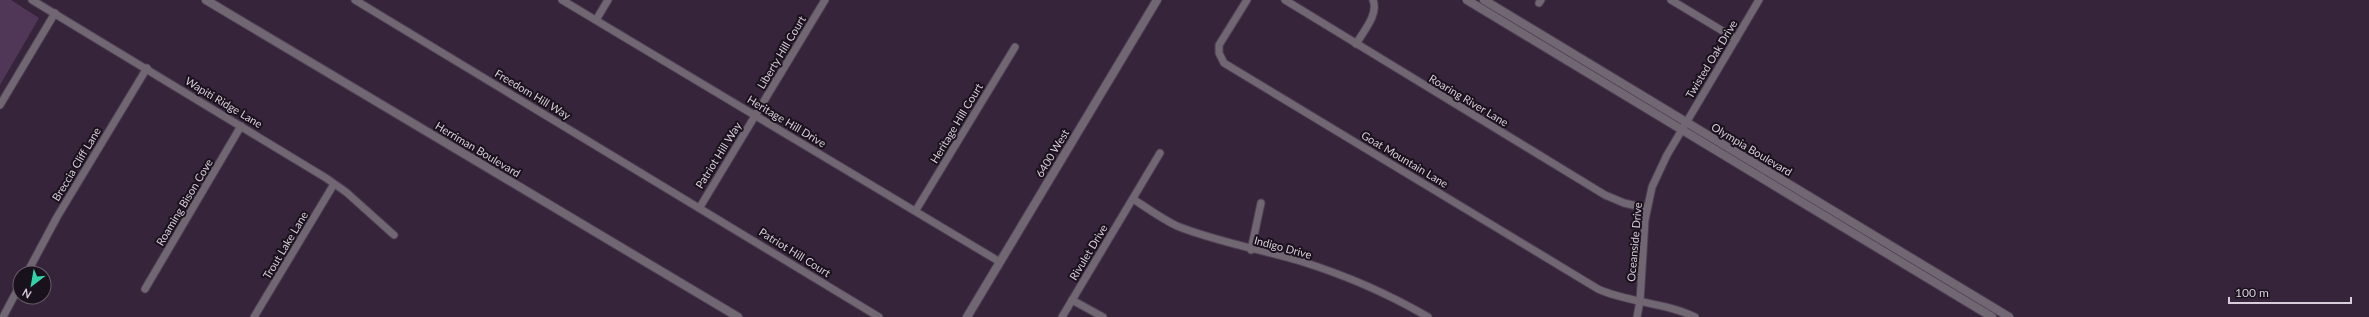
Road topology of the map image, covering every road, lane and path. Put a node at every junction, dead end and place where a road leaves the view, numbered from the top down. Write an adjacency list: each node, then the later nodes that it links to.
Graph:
1 (32, 0): 15 (street, Wapiti Ridge Lane)
2 (206, 0): 44 (street, Herriman Boulevard)
3 (355, 0): 31 (street, Freedom Hill Way)
4 (562, 0): 16 (street, Heritage Hill Drive)
5 (608, 0): 16 (street)
6 (825, 0): 23 (street, Liberty Hill Court)
7 (1157, 0): 36 (street, 6400 West)
8 (1247, 0): 41 (street, Goat Mountain Lane)
9 (1285, 0): 18 (street, Roaring River Lane)
10 (1373, 0): 18 (street)
11 (1467, 0): 26 (street, Olympia Boulevard)
12 (1484, 0): 24 (street, Olympia Boulevard)
13 (1671, 0): 17 (street)
14 (1759, 0): 17 (street, Twisted Oak Drive)
15 (55, 13): 20 (street, Wapiti Ridge Lane); 21 (street)
16 (596, 20): 23 (street, Heritage Hill Drive)
17 (1736, 39): 22 (street, Twisted Oak Drive)
18 (1356, 44): 32 (street, Roaring River Lane)
19 (1015, 47): 33 (street, Heritage Hill Court)
20 (147, 68): 25 (street, Wapiti Ridge Lane); 37 (street, Breccia Cliff Lane)
21 (0, 105)
22 (1695, 108): 24 (street, Oceanside Drive)
23 (756, 116): 31 (street, Patriot Hill Way); 33 (street, Heritage Hill Drive)
24 (1686, 122): 26 (street, Oceanside Drive); 53 (street, Olympia Boulevard)
25 (241, 126): 28 (street, Wapiti Ridge Lane); 38 (street, Roaming Bison Cove)
26 (1682, 130): 32 (street, Oceanside Drive); 52 (street, Olympia Boulevard)
27 (1160, 153): 29 (street, Rivulet Drive)
28 (334, 184): 34 (street, Wapiti Ridge Lane); 43 (street, Trout Lake Lane)
29 (1133, 199): 35 (street, Indigo Drive); 39 (street, Rivulet Drive)
30 (1261, 203): 35 (street)
31 (700, 207): 45 (street, Patriot Hill Court)
32 (1646, 208): 41 (street, Oceanside Drive)
33 (916, 210): 36 (street, Heritage Hill Drive)
34 (394, 235)
35 (1251, 250): 49 (street, Indigo Drive)
36 (1000, 262): 46 (street, 6400 West)
37 (31, 265)
38 (145, 289)
39 (1072, 300): 47 (street, Rivulet Drive); 48 (street)
40 (12, 301): 42 (street)
41 (1640, 301): 50 (street, Oceanside Drive); 51 (street, Goat Mountain Lane)
42 (3, 317)
43 (254, 317)
44 (738, 317)
45 (879, 317)
46 (967, 317)
47 (1062, 317)
48 (1103, 317)
49 (1428, 317)
50 (1637, 317)
51 (1695, 317)
52 (1992, 317)
53 (2009, 317)

